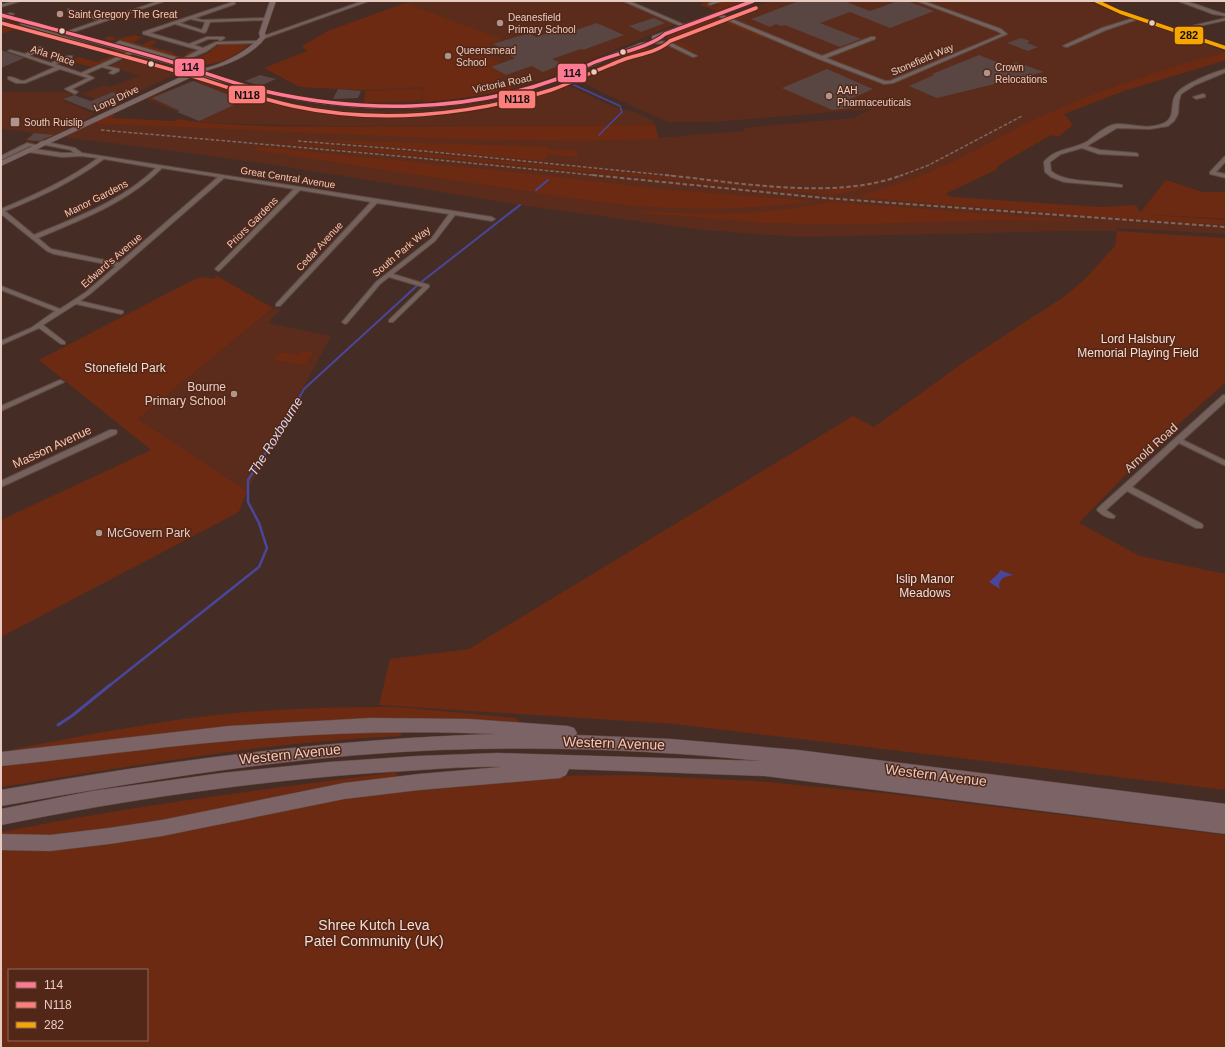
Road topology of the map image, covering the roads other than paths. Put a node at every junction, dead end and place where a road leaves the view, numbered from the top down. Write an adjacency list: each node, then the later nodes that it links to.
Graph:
1 (19, 1): 15 (street)
2 (162, 1): 22 (street)
3 (273, 1): 20 (street)
4 (367, 1): 31 (street, Long Drive)
5 (625, 1): 26 (street)
6 (720, 1): 12 (street)
7 (753, 1): 16 (street, Victoria Road)
8 (919, 1): 45 (street, Stonefield Way)
9 (1096, 1): 19 (street)
10 (1180, 1): 17 (street)
11 (233, 3): 18 (street)
12 (710, 4)
13 (1226, 9): 17 (street)
14 (70, 10): 22 (street)
15 (3, 13): 24 (street, Victoria Road)
16 (715, 14): 26 (street, Victoria Road); 45 (street, Stonefield Way)
17 (1226, 14)
18 (190, 18): 23 (street); 25 (street)
19 (1139, 18): 27 (street); 35 (street)
20 (266, 19): 23 (street); 31 (street)
21 (1226, 19): 27 (street)
22 (105, 20): 28 (street)
23 (208, 21): 25 (street)
24 (26, 22): 28 (street, Victoria Road); 29 (street)
25 (175, 23): 34 (street)
26 (685, 26): 32 (street, Victoria Road)
27 (1177, 30): 37 (street)
28 (65, 32): 29 (street); 38 (street, Victoria Road)
29 (54, 34): 38 (street)
30 (873, 38): 45 (street)
31 (261, 40): 33 (street); 47 (street, Long Drive)
32 (656, 42): 43 (street); 57 (street, Victoria Road)
33 (216, 43): 34 (street); 39 (street)
34 (189, 46): 39 (street)
35 (1065, 46)
36 (42, 48): 42 (street)
37 (1226, 48)
38 (113, 49): 39 (street); 41 (street, Victoria Road)
39 (205, 50)
40 (10, 51): 42 (street, Arla Place)
41 (133, 52): 48 (street, Arla Place); 49 (street, Victoria Road)
42 (25, 56): 46 (street, Arla Place)
43 (695, 56)
44 (70, 57): 46 (street)
45 (821, 58)
46 (52, 64): 50 (street, Arla Place)
47 (220, 65): 51 (street); 53 (street, Long Drive); 57 (street)
48 (102, 66): 54 (street); 55 (street, Arla Place)
49 (178, 66): 51 (street, Victoria Road); 53 (street, Victoria Road); 59 (street)
50 (60, 67): 55 (street, Arla Place); 56 (street)
51 (189, 67): 53 (street, Victoria Road)
52 (1226, 70): 62 (street)
53 (200, 72): 57 (street, Victoria Road); 58 (street, Long Drive); 59 (street, Long Drive)
54 (111, 73)
55 (82, 74): 60 (street)
56 (10, 78)
57 (218, 78): 58 (street)
58 (185, 80): 59 (street, Long Drive)
59 (173, 82): 61 (street, Long Drive)
60 (75, 92)
61 (37, 145): 63 (street, Great Central Avenue); 63 (street, Great Central Avenue); 66 (street); 68 (street, Long Drive)
62 (1083, 146): 64 (street); 72 (street)
63 (81, 154): 65 (street, Great Central Avenue)
64 (1136, 155)
65 (103, 157): 69 (street, Great Central Avenue); 75 (street)
66 (1, 158)
67 (1226, 158): 71 (street)
68 (1, 164)
69 (161, 166): 70 (street, Great Central Avenue); 78 (street, Manor Gardens)
70 (223, 176): 73 (street, Great Central Avenue); 79 (street, Edward's Avenue)
71 (1226, 176)
72 (1120, 186)
73 (299, 188): 74 (street, Great Central Avenue); 80 (street, Priors Gardens)
74 (375, 200): 76 (street, Great Central Avenue); 84 (street, Cedar Avenue)
75 (1, 211): 78 (street)
76 (453, 213): 77 (street, Great Central Avenue); 81 (street, South Park Way)
77 (492, 219)
78 (34, 237): 79 (street)
79 (121, 264): 83 (street, Edward's Avenue)
80 (218, 270)
81 (389, 274): 87 (street); 88 (street, South Park Way)
82 (1, 288): 85 (street)
83 (77, 302): 85 (street, Edward's Avenue); 86 (street)
84 (278, 305)
85 (60, 311): 89 (street, Edward's Avenue)
86 (121, 312)
87 (391, 321)
88 (345, 322)
89 (39, 325): 90 (street, Edward's Avenue); 91 (street)
90 (1, 343)
91 (63, 343)
92 (60, 382): 94 (street)
93 (1226, 397): 96 (street, Arnold Road)
94 (1, 409)
95 (113, 432): 98 (street, Masson Avenue)
96 (1178, 440): 97 (street); 99 (street, Arnold Road)
97 (1226, 464)
98 (1, 484)
99 (1126, 487): 100 (street, Arnold Road); 101 (street)
100 (1111, 516)
101 (1199, 526)
102 (696, 747): 103 (highway); 105 (highway, Western Avenue); 106 (highway, Western Avenue)
103 (1, 760)
104 (706, 766): 107 (highway, Western Avenue); 108 (highway, Western Avenue); 109 (highway)
105 (1, 798)
106 (1226, 812)
107 (1, 818)
108 (1226, 826)
109 (1, 842)

